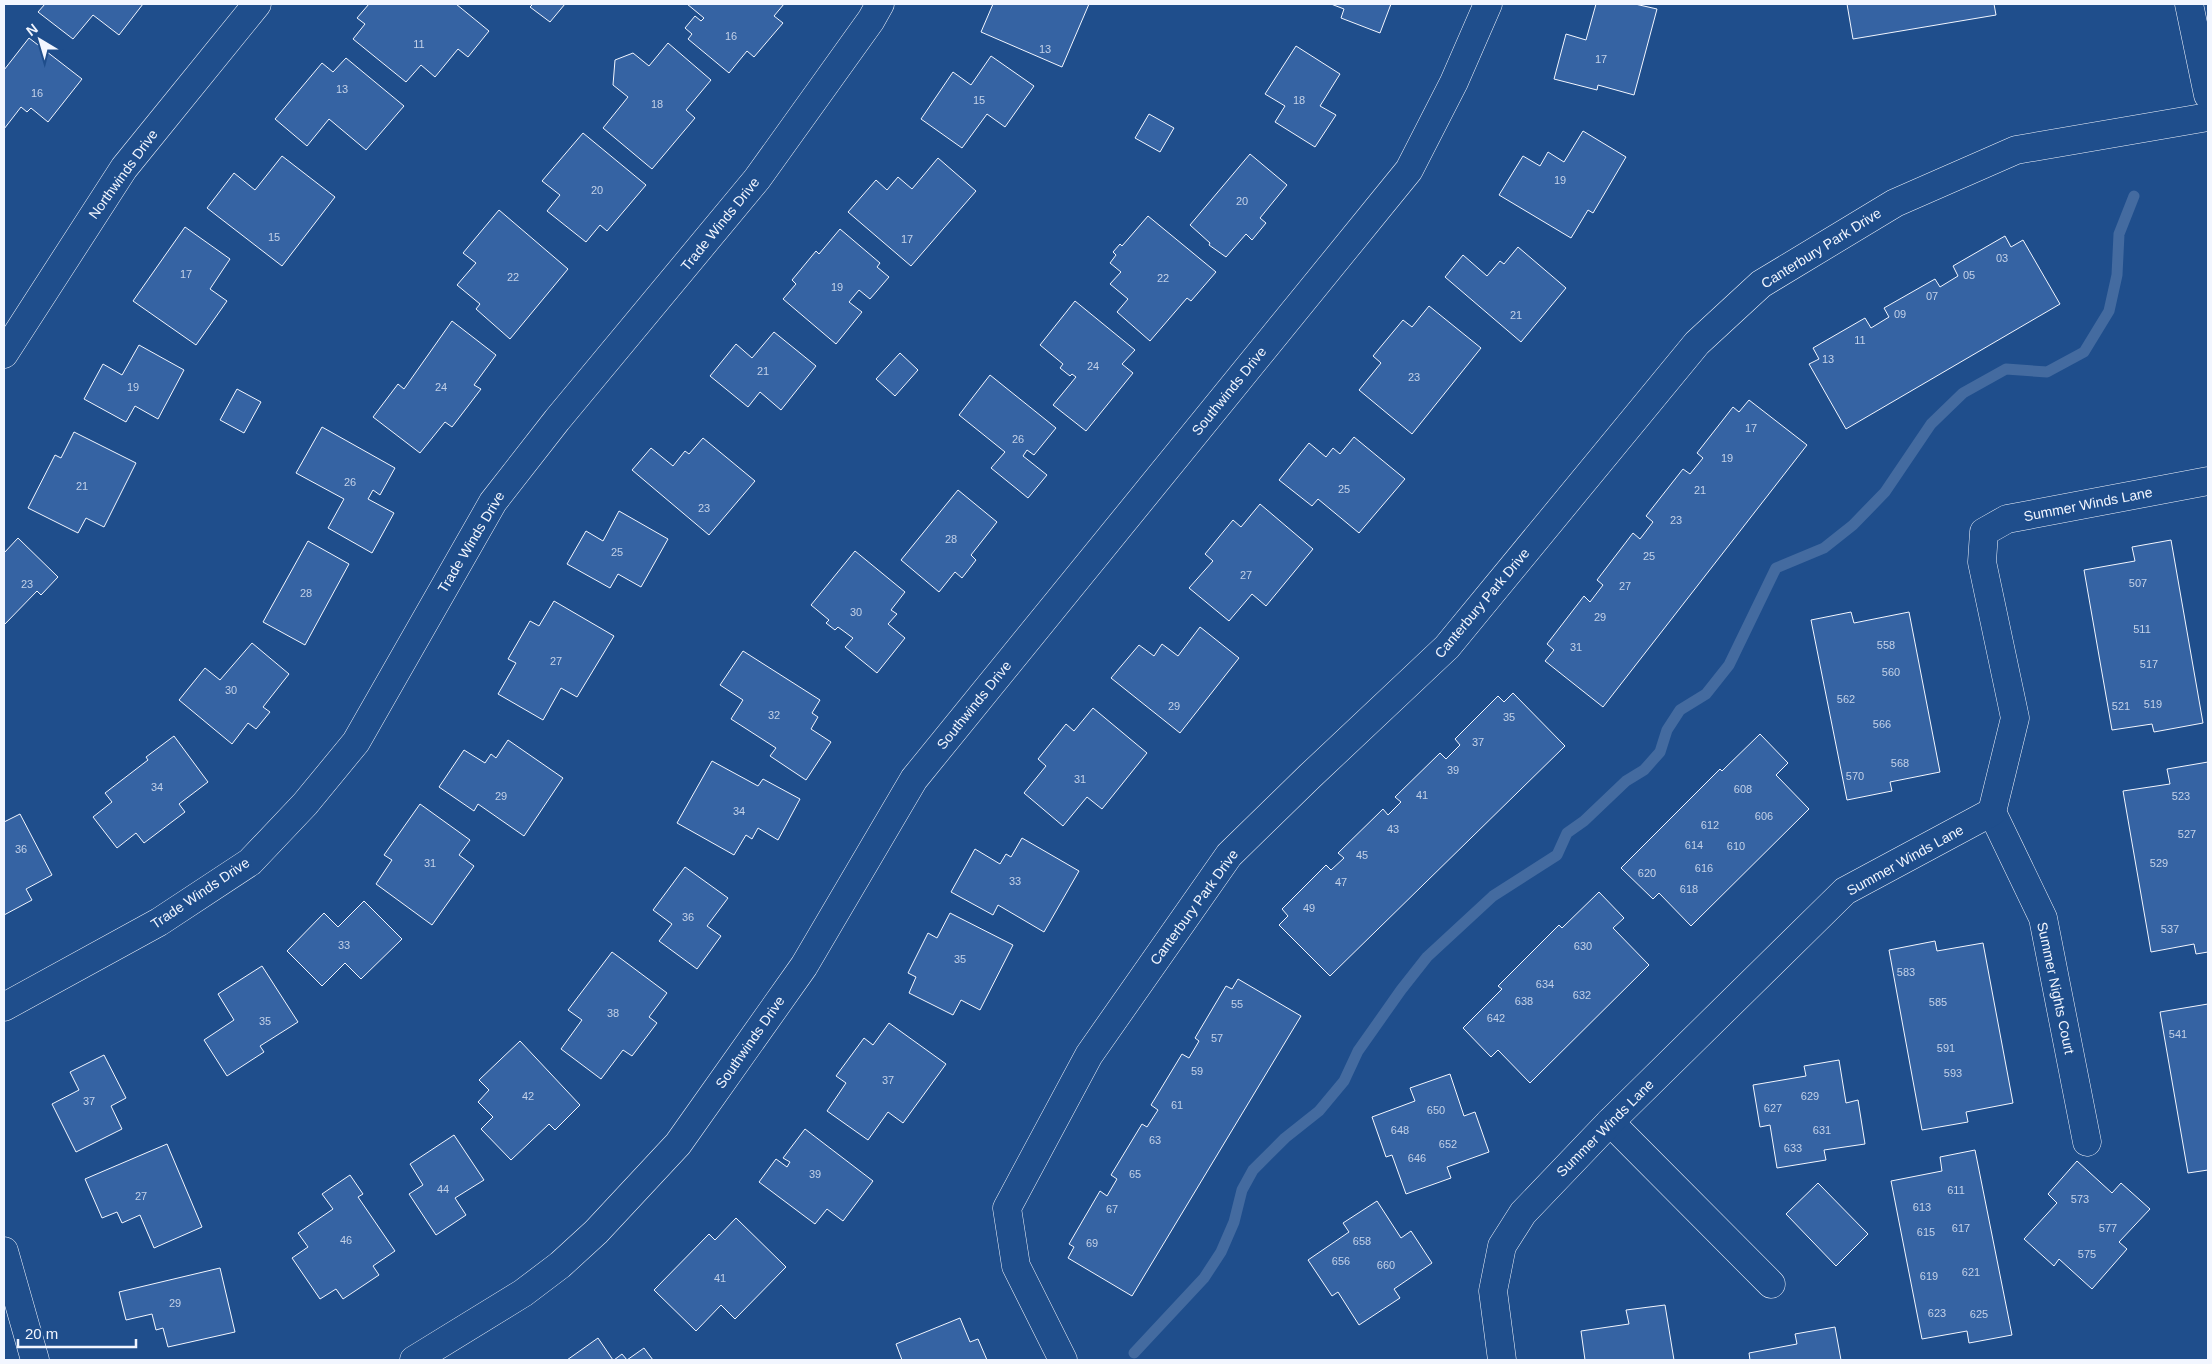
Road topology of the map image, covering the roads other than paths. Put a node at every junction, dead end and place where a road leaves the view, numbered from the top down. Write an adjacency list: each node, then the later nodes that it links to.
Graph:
1 (256, 4): 7 (street, Northwinds Drive)
2 (880, 4): 10 (street, Trade Winds Drive)
3 (1488, 4): 16 (street, Southwinds Drive)
4 (2189, 4): 5 (street)
5 (2208, 95)
6 (2208, 117): 17 (street, Canterbury Park Drive)
7 (4, 354)
8 (2208, 481): 9 (street, Summer Winds Lane)
9 (1992, 812): 11 (street, Summer Winds Lane); 12 (street, Summer Nights Court)
10 (4, 1007)
11 (1610, 1122): 14 (street); 18 (street, Summer Winds Lane)
12 (2087, 1142)
13 (4, 1251): 15 (street)
14 (1771, 1284)
15 (36, 1360)
16 (414, 1360)
17 (1063, 1360)
18 (1502, 1360)

